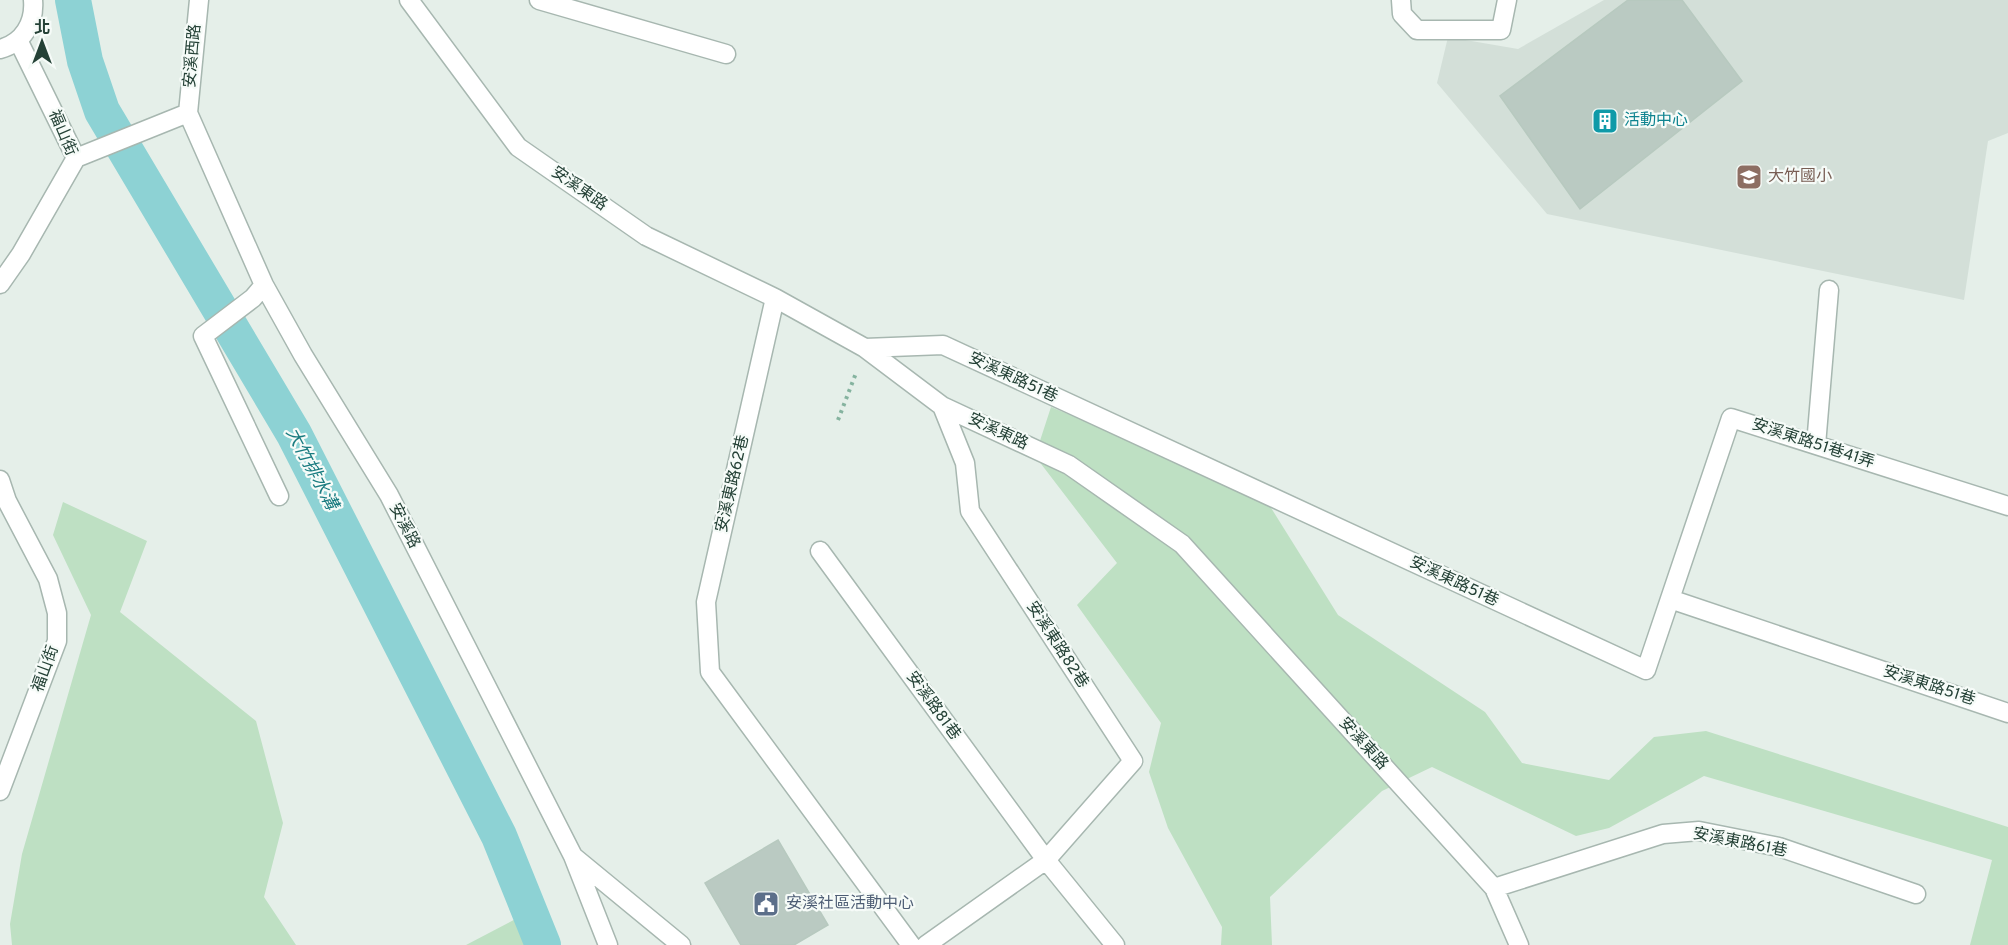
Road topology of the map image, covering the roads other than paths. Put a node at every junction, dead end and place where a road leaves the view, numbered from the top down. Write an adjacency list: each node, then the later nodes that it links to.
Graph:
1 (33, 0): 7 (street)
2 (199, 0): 10 (street, 安溪西路)
3 (409, 0): 15 (street, 安溪東路)
4 (539, 0): 9 (street)
5 (1401, 0): 6 (street)
6 (1507, 0)
7 (18, 40): 8 (street); 11 (street, 福山街)
8 (0, 49)
9 (726, 54)
10 (188, 113): 11 (street); 14 (street, 安溪路)
11 (76, 158): 12 (street, 福山街)
12 (0, 284)
13 (1828, 290): 18 (street)
14 (258, 291): 20 (street); 26 (street, 安溪路)
15 (775, 298): 16 (street, 安溪東路); 32 (street, 安溪東路62巷)
16 (865, 348): 17 (street, 安溪東路); 23 (street, 安溪東路51巷)
17 (942, 406): 27 (street, 安溪東路82巷); 28 (street, 安溪東路)
18 (1816, 445): 21 (street, 安溪東路51巷41弄); 23 (street, 安溪東路51巷41弄)
19 (0, 480): 25 (street, 福山街)
20 (279, 496)
21 (2008, 506)
22 (820, 551): 27 (street, 安溪路81巷)
23 (1670, 599): 24 (street, 安溪東路51巷)
24 (2008, 712)
25 (0, 791)
26 (573, 856): 30 (street, 安溪路); 31 (street)
27 (1046, 860): 33 (street); 34 (street, 安溪路81巷)
28 (1494, 888): 29 (street, 安溪東路61巷); 35 (street, 安溪東路)
29 (1916, 894)
30 (608, 945)
31 (681, 945)
32 (910, 945)
33 (926, 945)
34 (1115, 945)
35 (1519, 945)

